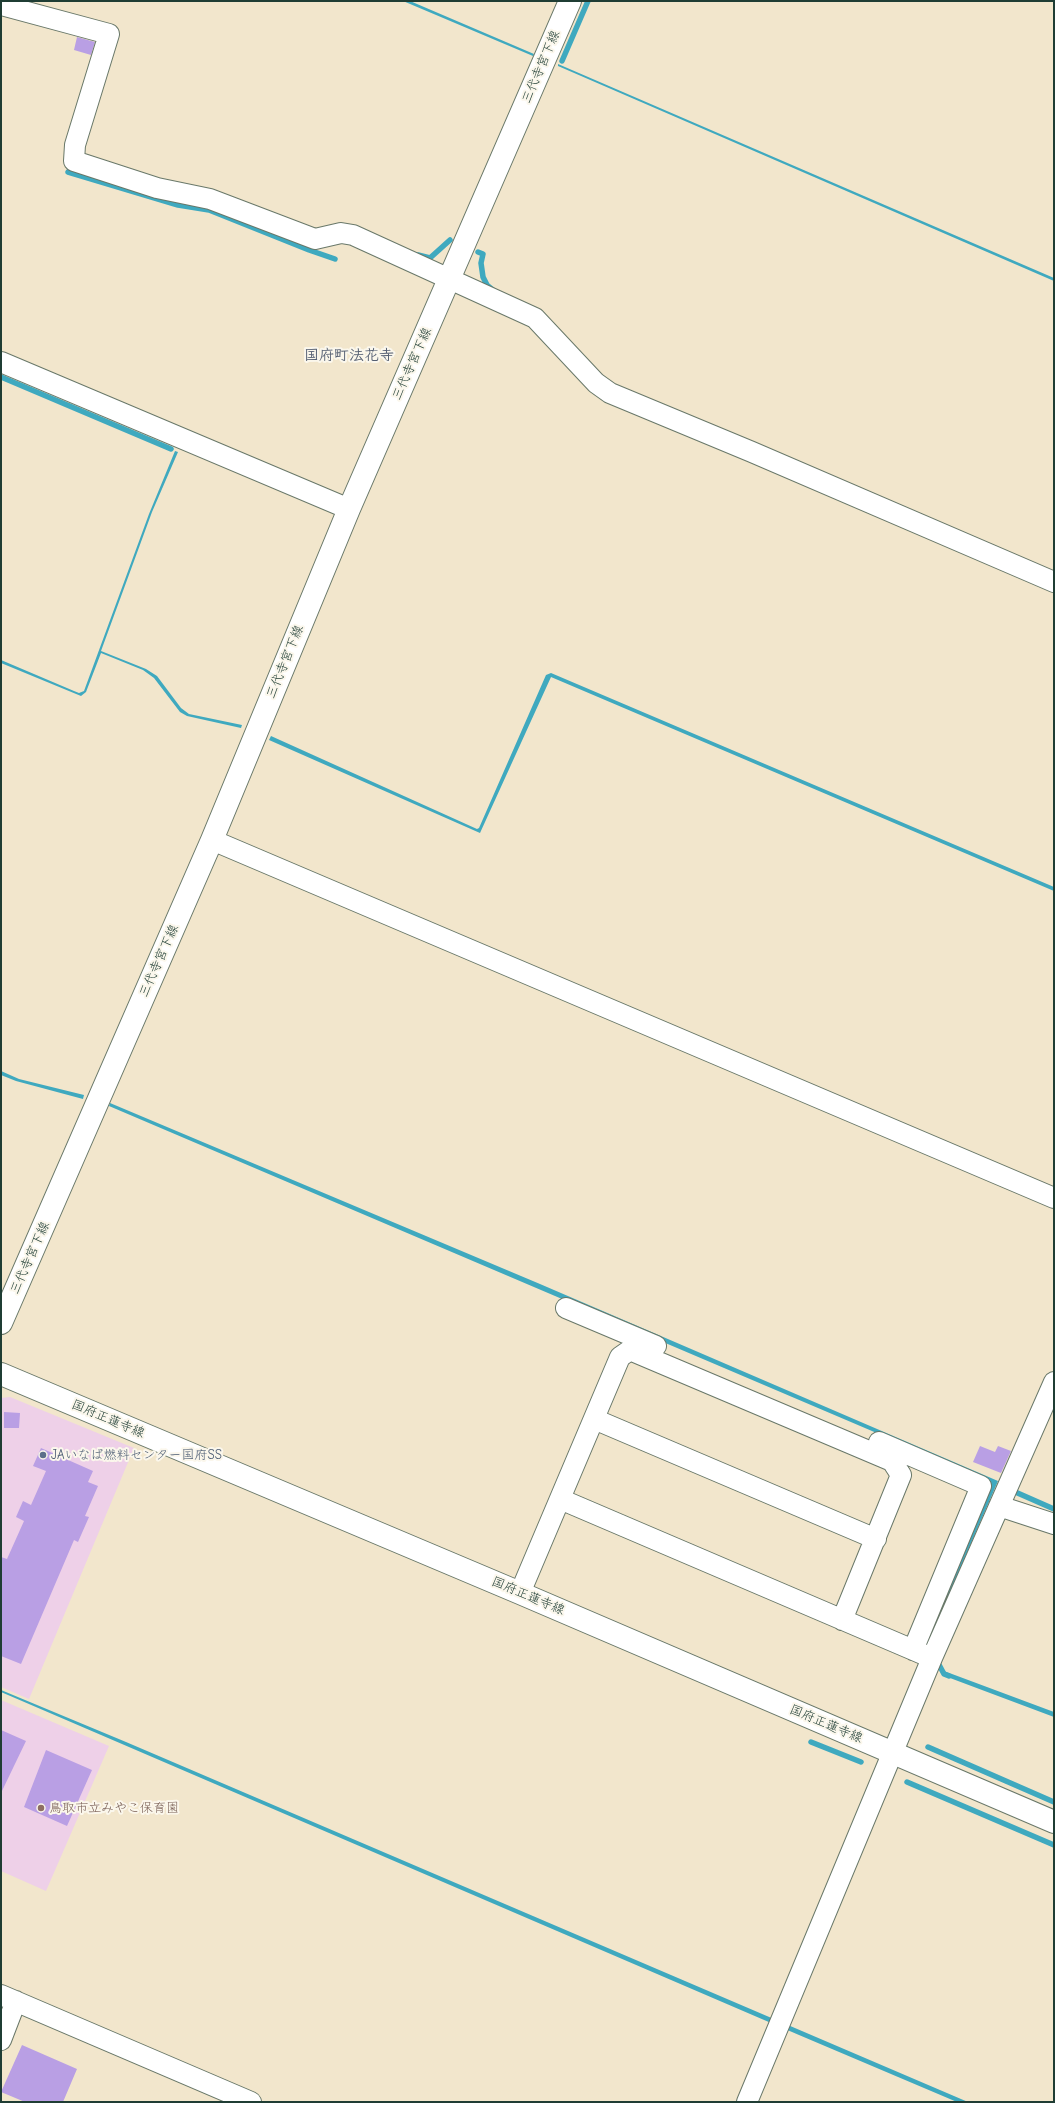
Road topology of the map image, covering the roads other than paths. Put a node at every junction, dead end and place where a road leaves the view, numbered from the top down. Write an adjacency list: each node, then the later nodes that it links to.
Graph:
1 (570, 1): 3 (main road, 三代寺宮下線)
2 (1, 5): 3 (street)
3 (450, 278): 5 (main road, 三代寺宮下線); 6 (street)
4 (1, 362): 5 (street)
5 (349, 509): 7 (main road, 三代寺宮下線)
6 (1054, 582)
7 (212, 840): 8 (street); 10 (main road, 三代寺宮下線)
8 (1054, 1198)
9 (566, 1308): 20 (street)
10 (1, 1324)
11 (1, 1374): 18 (main road, 国府正蓮寺線)
12 (1054, 1382): 15 (street)
13 (594, 1419): 14 (street); 17 (street); 17 (street)
14 (560, 1499): 18 (street); 19 (street)
15 (999, 1506): 16 (street); 21 (street)
16 (1054, 1524)
17 (876, 1539): 19 (street)
18 (520, 1593): 22 (main road, 国府正蓮寺線)
19 (842, 1620): 20 (street)
20 (913, 1650): 21 (street)
21 (932, 1658): 22 (street)
22 (892, 1752): 23 (main road, 国府正蓮寺線); 27 (street)
23 (1054, 1822)
24 (9, 1998): 25 (street); 26 (street)
25 (1, 2040)
26 (251, 2102)
27 (747, 2102)

